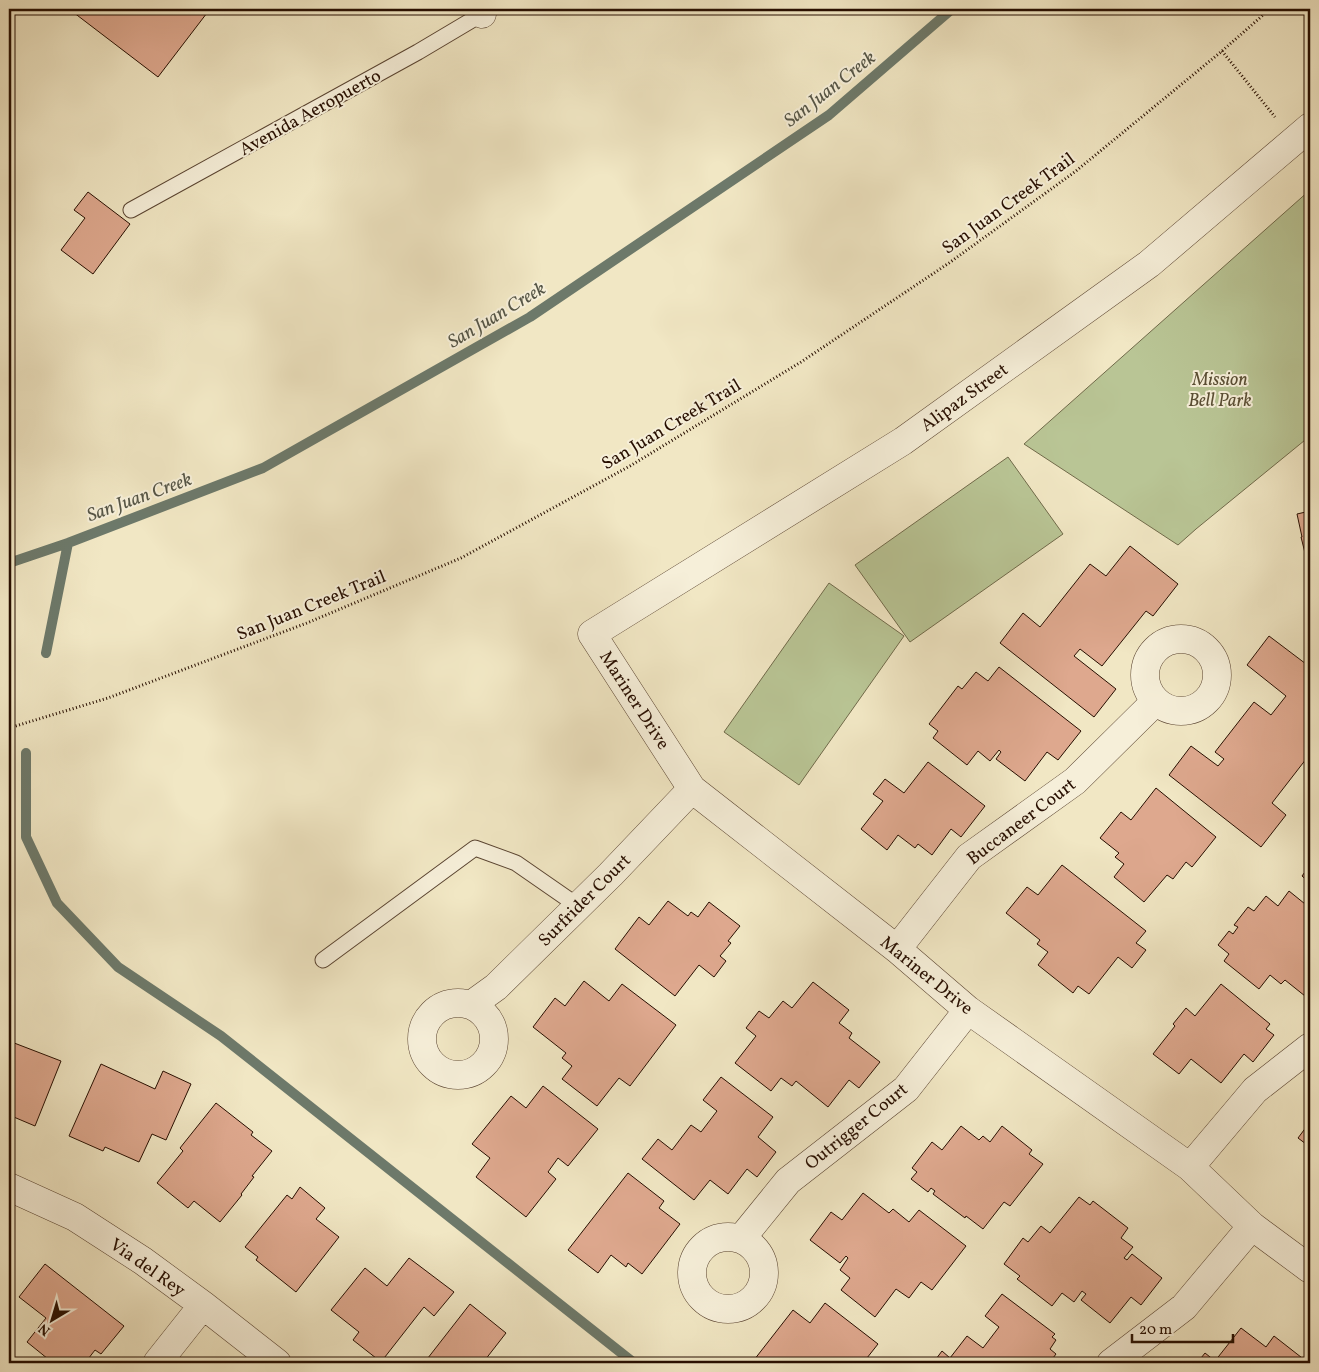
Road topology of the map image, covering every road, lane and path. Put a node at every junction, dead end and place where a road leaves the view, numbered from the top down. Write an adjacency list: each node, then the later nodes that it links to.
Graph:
1 (1270, 9): 3 (path, San Juan Creek Trail)
2 (480, 12): 5 (lane, Avenida Aeropuerto)
3 (1222, 51): 4 (path); 8 (path, San Juan Creek Trail)
4 (1302, 134): 6 (street, Alipaz Street)
5 (131, 210)
6 (592, 634): 9 (street, Mariner Drive)
7 (1156, 701): 11 (street, Buccaneer Court)
8 (9, 728)
9 (692, 790): 10 (street, Surfrider Court); 11 (street, Mariner Drive)
10 (578, 906): 12 (lane); 13 (street, Surfrider Court)
11 (897, 949): 14 (street, Mariner Drive)
12 (323, 960)
13 (471, 1005)
14 (968, 1010): 16 (street, Mariner Drive); 19 (street, Outrigger Court)
15 (1310, 1047): 16 (street)
16 (1190, 1167): 18 (street, Mariner Drive)
17 (9, 1187): 21 (street, Via del Rey)
18 (1252, 1226): 20 (street, Mariner Drive); 24 (street)
19 (741, 1239)
20 (1310, 1269)
21 (202, 1305): 22 (street); 23 (street, Via del Rey)
22 (157, 1363)
23 (277, 1363)
24 (1111, 1363)

